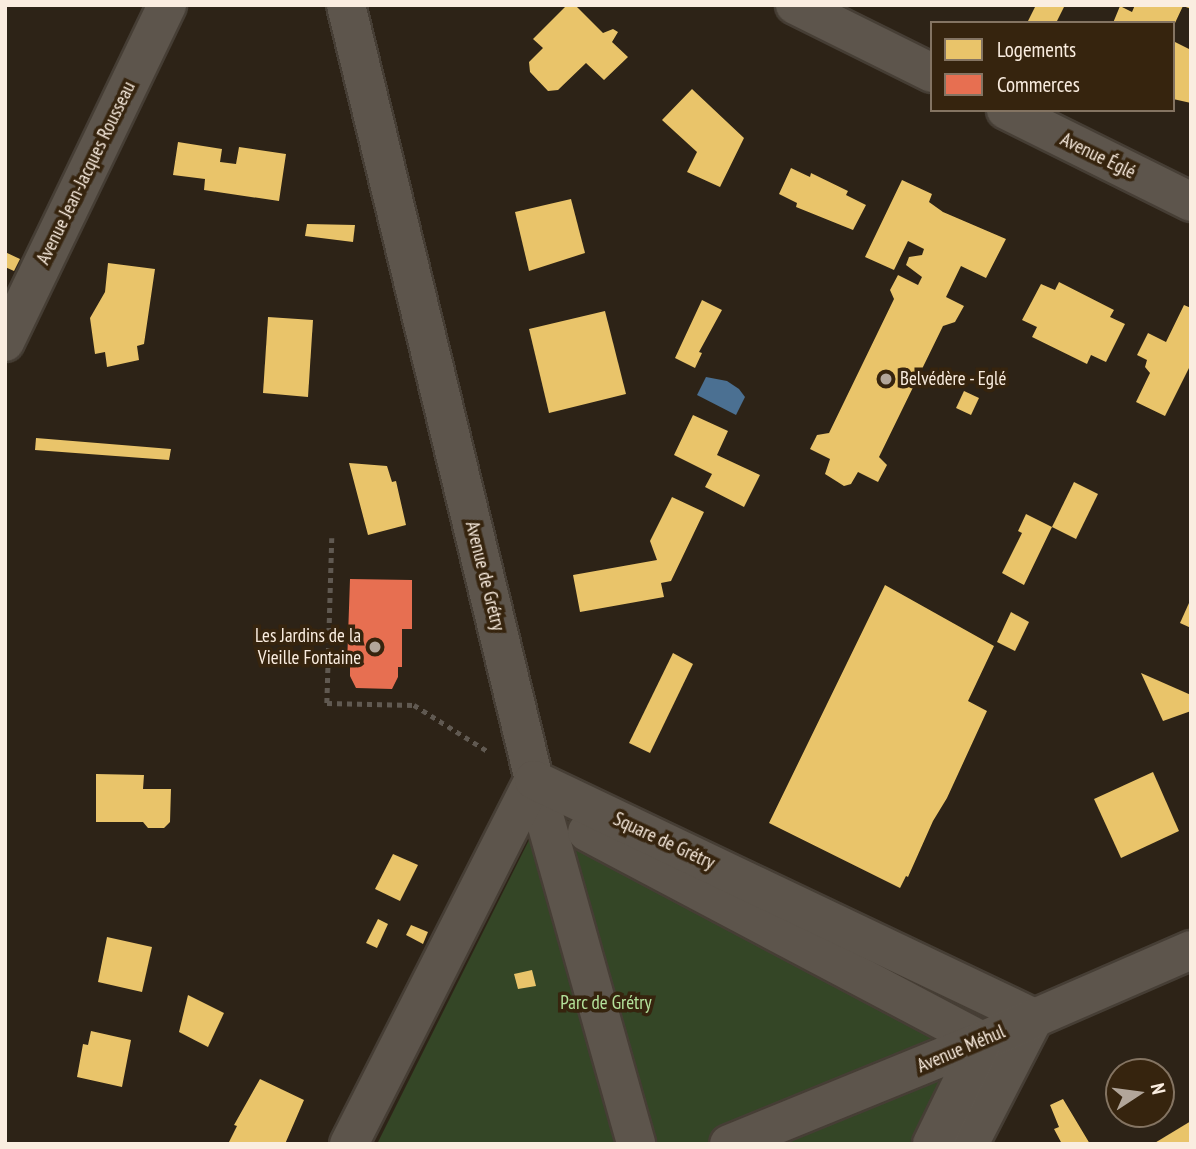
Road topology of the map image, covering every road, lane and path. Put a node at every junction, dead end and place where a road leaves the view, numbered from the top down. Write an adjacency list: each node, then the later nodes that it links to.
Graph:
1 (167, 5): 7 (street, Avenue Jean-Jacques Rousseau)
2 (346, 5): 9 (street, Avenue de Grétry)
3 (795, 5): 4 (street)
4 (930, 72)
5 (1010, 112): 6 (street, Avenue Églé)
6 (1191, 202)
7 (5, 342)
8 (332, 538): 9 (path)
9 (539, 795): 11 (street, Square de Grétry); 12 (street, Square de Grétry); 13 (street); 14 (street); 15 (street, Avenue de Grétry)
10 (1191, 950): 11 (street, Avenue Méhul)
11 (1034, 1018): 12 (street, Avenue Méhul); 18 (street)
12 (982, 1041): 16 (street, Avenue Méhul); 17 (street)
13 (349, 1144)
14 (377, 1144)
15 (636, 1144)
16 (729, 1144)
17 (932, 1144)
18 (970, 1144)

